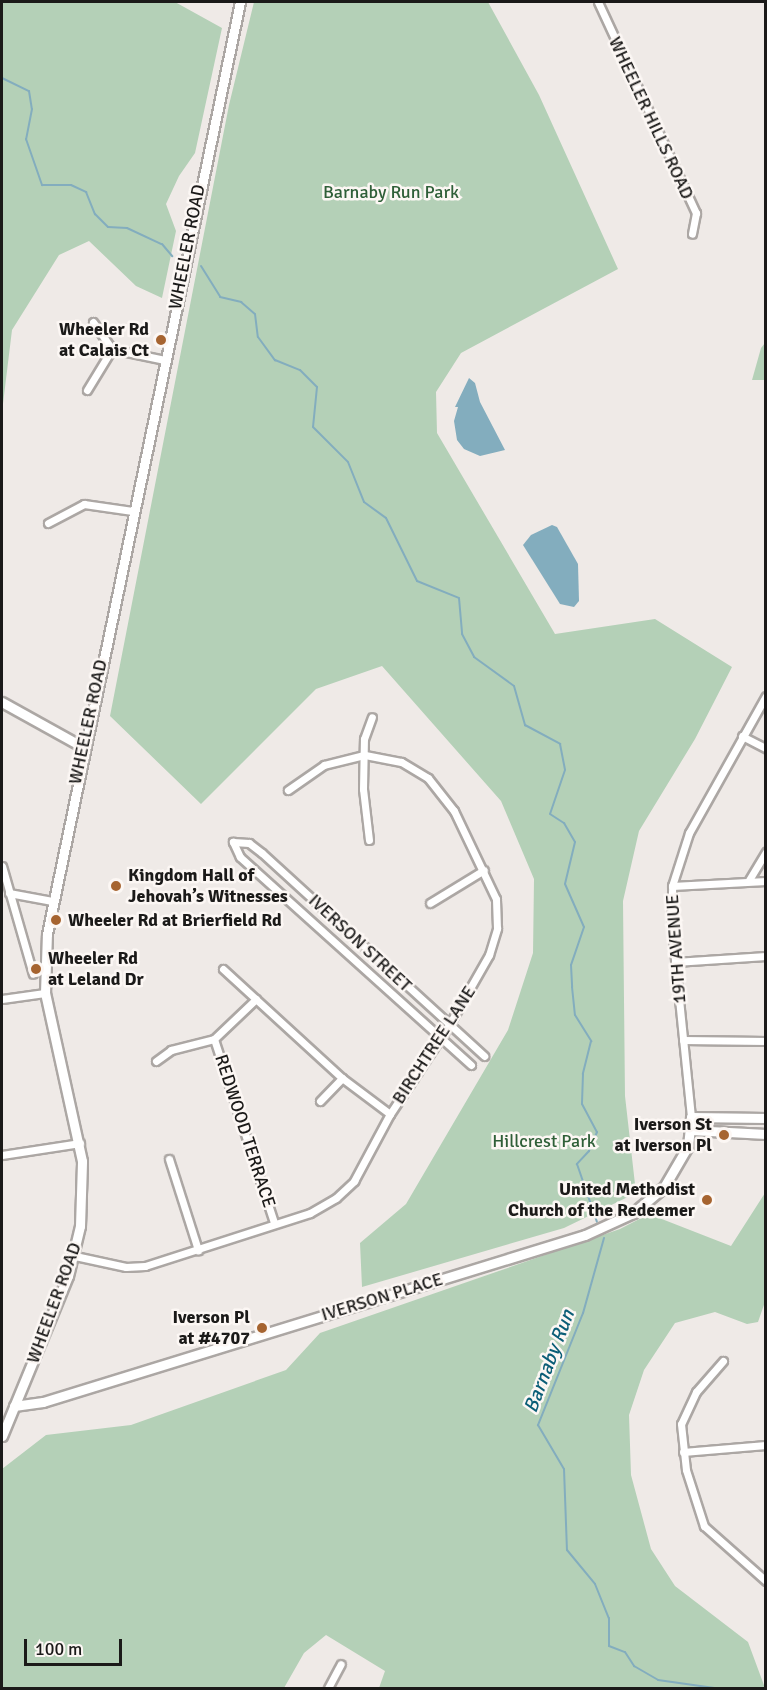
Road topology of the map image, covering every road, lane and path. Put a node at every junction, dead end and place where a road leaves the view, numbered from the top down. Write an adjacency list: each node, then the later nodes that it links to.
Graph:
1 (240, 2): 6 (main road, WHEELER ROAD)
2 (598, 2): 3 (street, WHEELER HILLS ROAD)
3 (692, 234)
4 (93, 322): 5 (street)
5 (112, 350): 6 (street); 7 (street)
6 (165, 360): 8 (main road, WHEELER ROAD)
7 (87, 390)
8 (132, 511): 9 (street); 14 (main road, WHEELER ROAD)
9 (48, 523)
10 (765, 696): 13 (street, 19TH AVENUE)
11 (2, 702): 14 (main road)
12 (372, 717): 16 (street)
13 (742, 736): 15 (street); 24 (street, 19TH AVENUE)
14 (83, 747): 26 (main road, WHEELER ROAD)
15 (765, 748)
16 (364, 755): 17 (street, BIRCHTREE LANE); 18 (street); 21 (street, BIRCHTREE LANE)
17 (288, 790)
18 (369, 840)
19 (765, 852): 22 (street)
20 (2, 866): 25 (street)
21 (484, 870): 27 (street); 35 (street, BIRCHTREE LANE)
22 (749, 880): 23 (street); 24 (street)
23 (765, 881)
24 (672, 886): 29 (street, 19TH AVENUE)
25 (9, 893): 26 (street); 31 (street)
26 (52, 901): 32 (main road, WHEELER ROAD)
27 (430, 903)
28 (765, 956): 29 (street)
29 (675, 962): 38 (street, 19TH AVENUE)
30 (223, 969): 34 (street)
31 (33, 974)
32 (45, 993): 33 (street); 50 (main road, WHEELER ROAD)
33 (2, 999)
34 (256, 999): 37 (street); 43 (street)
35 (449, 1025): 36 (street, BIRCHTREE LANE); 36 (street, IVERSON STREET); 40 (street, IVERSON STREET)
36 (441, 1038): 42 (street, IVERSON STREET); 45 (street, BIRCHTREE LANE)
37 (214, 1040): 41 (street); 53 (street, REDWOOD TERRACE)
38 (683, 1040): 39 (street); 46 (street, 19TH AVENUE)
39 (765, 1041)
40 (484, 1056)
41 (156, 1061)
42 (471, 1065)
43 (342, 1078): 44 (street); 45 (street)
44 (320, 1101)
45 (390, 1114): 53 (street, BIRCHTREE LANE)
46 (691, 1116): 47 (main road); 48 (main road, IVERSON PLACE)
47 (765, 1118)
48 (692, 1130): 49 (main road); 57 (main road, IVERSON PLACE)
49 (765, 1134)
50 (80, 1143): 51 (street); 55 (main road, WHEELER ROAD)
51 (2, 1155)
52 (169, 1159): 54 (street)
53 (274, 1223): 54 (street, BIRCHTREE LANE)
54 (198, 1250): 55 (street, BIRCHTREE LANE)
55 (75, 1256): 57 (main road, WHEELER ROAD)
56 (723, 1361): 60 (street)
57 (14, 1406): 58 (main road, WHEELER ROAD)
58 (2, 1436)
59 (765, 1445): 60 (street)
60 (683, 1452): 61 (street)
61 (765, 1581)
62 (341, 1664): 63 (street)
63 (328, 1689)

